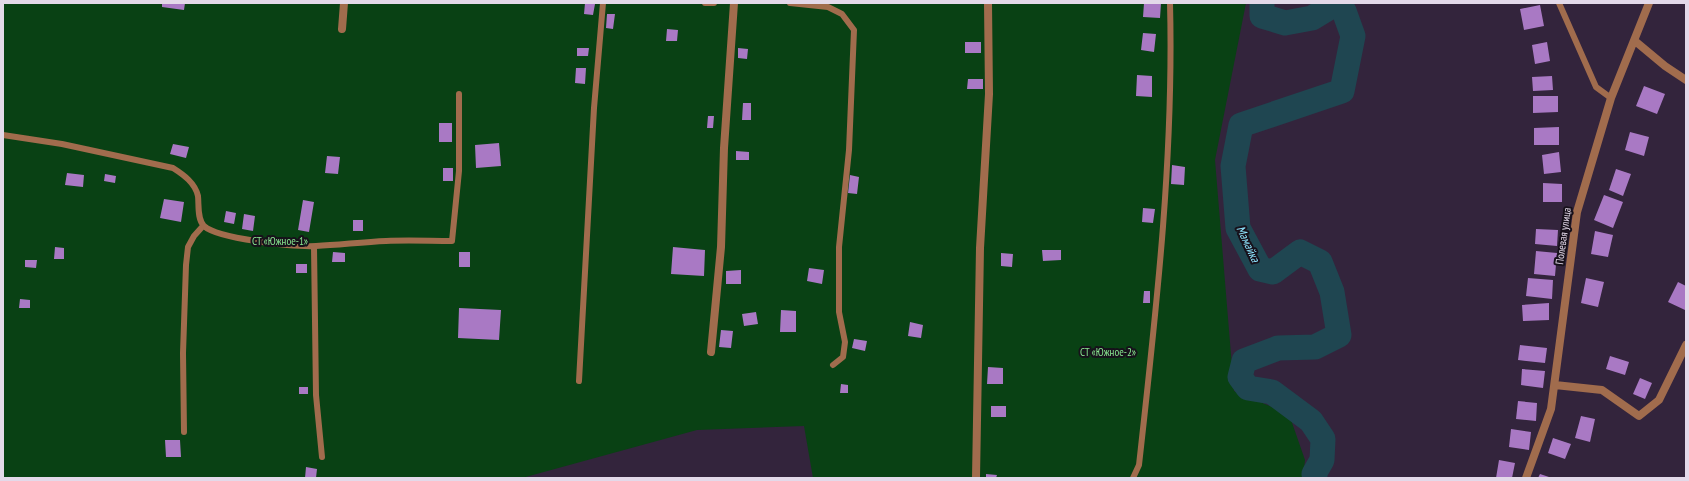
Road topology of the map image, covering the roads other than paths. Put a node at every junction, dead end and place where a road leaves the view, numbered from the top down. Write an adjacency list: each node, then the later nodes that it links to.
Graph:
1 (344, 3): 11 (street)
2 (603, 3): 22 (lane)
3 (705, 3): 4 (lane)
4 (714, 3)
5 (734, 3): 20 (street)
6 (790, 3): 21 (lane)
7 (988, 3): 26 (street)
8 (1170, 3): 27 (lane)
9 (1559, 3): 15 (lane)
10 (1649, 3): 12 (street, Полевая улица)
11 (342, 29)
12 (1635, 41): 13 (street); 15 (street, Полевая улица)
13 (1686, 80)
14 (459, 94): 18 (lane)
15 (1611, 98): 23 (street, Полевая улица)
16 (3, 134): 17 (lane)
17 (203, 226): 18 (lane); 24 (lane)
18 (314, 247): 25 (lane)
19 (1686, 346): 23 (street)
20 (712, 352)
21 (833, 365)
22 (579, 381)
23 (1555, 385): 28 (street, Полевая улица)
24 (184, 432)
25 (322, 457)
26 (976, 478)
27 (1134, 478)
28 (1526, 478)

